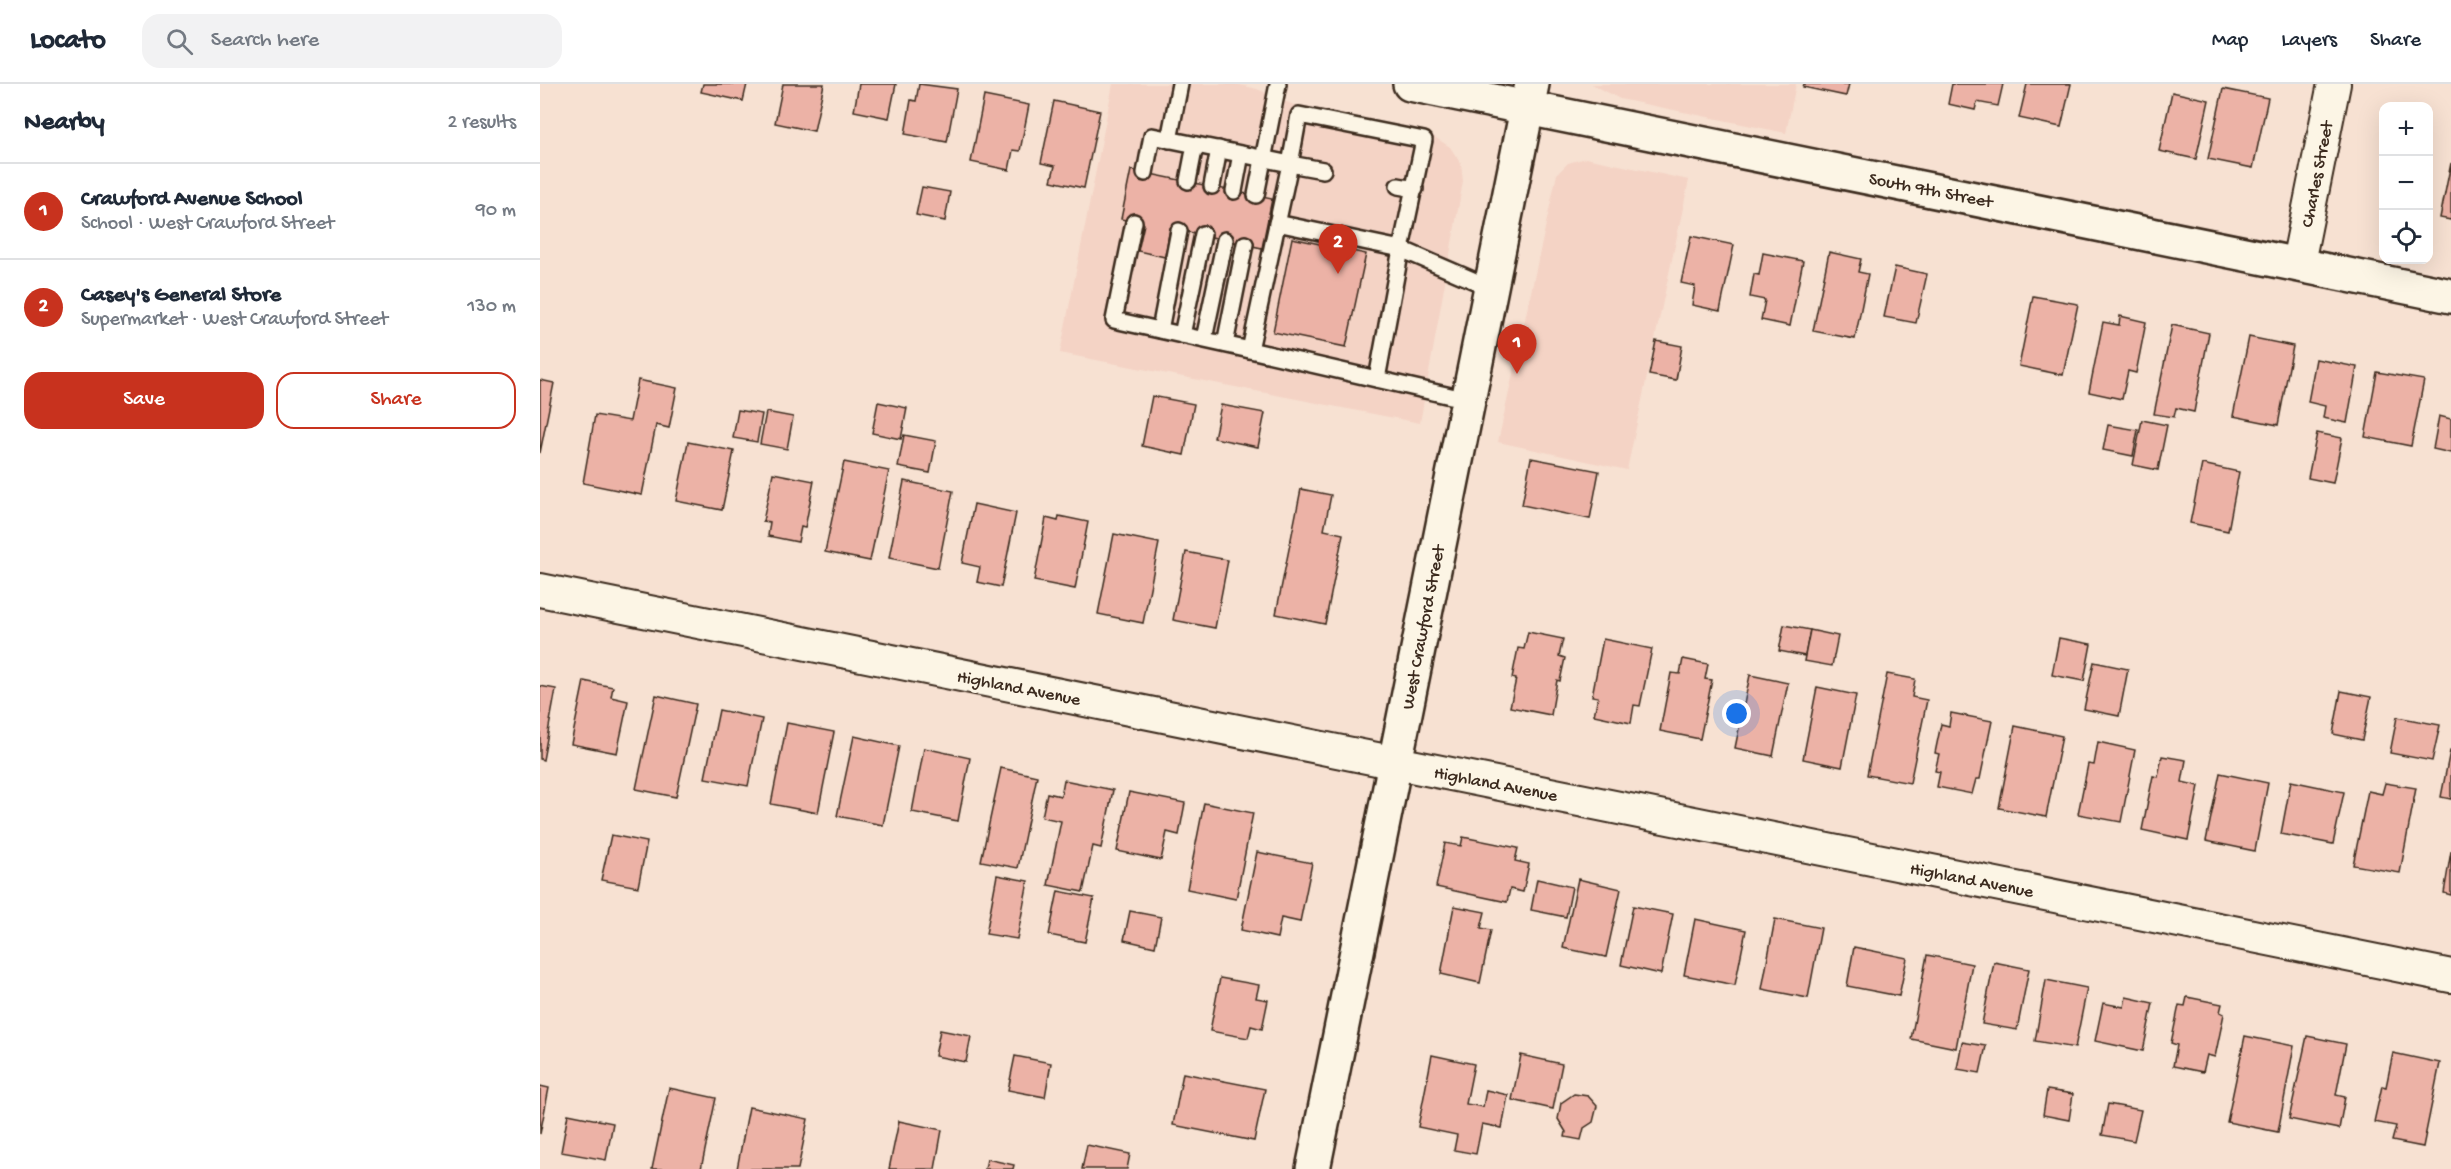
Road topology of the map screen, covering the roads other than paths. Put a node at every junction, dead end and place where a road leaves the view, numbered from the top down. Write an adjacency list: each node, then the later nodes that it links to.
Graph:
1 (1180, 84): 6 (lane)
2 (1278, 84): 10 (lane)
3 (1410, 84): 5 (main road, South 9th Street)
4 (2334, 84): 27 (street, Charles Street)
5 (1529, 96): 27 (main road, South 9th Street); 28 (main road, West Crawford Street)
6 (1169, 140): 7 (lane); 13 (lane)
7 (1195, 145): 8 (lane); 14 (lane)
8 (1219, 149): 9 (lane); 15 (lane)
9 (1241, 154): 10 (lane); 18 (lane)
10 (1263, 158): 11 (lane); 19 (lane)
11 (1290, 164): 12 (lane); 17 (lane); 21 (lane)
12 (1323, 170)
13 (1144, 172)
14 (1188, 181)
15 (1212, 186)
16 (1398, 186): 17 (lane)
17 (1415, 189): 26 (lane)
18 (1234, 191)
19 (1256, 195)
20 (1134, 222): 30 (lane)
21 (1278, 223): 26 (lane); 34 (lane)
22 (1179, 231): 30 (lane)
23 (1203, 234): 31 (lane)
24 (1225, 240): 32 (lane)
25 (1245, 244): 33 (lane)
26 (1401, 249): 28 (lane); 35 (lane)
27 (2298, 263): 29 (main road, South 9th Street)
28 (1491, 288): 36 (main road, West Crawford Street)
29 (2451, 296)
30 (1160, 330): 31 (lane)
31 (1182, 335): 32 (lane)
32 (1204, 339): 33 (lane)
33 (1225, 344): 34 (lane)
34 (1250, 350): 35 (lane)
35 (1377, 379): 36 (lane)
36 (1468, 400): 38 (main road, West Crawford Street)
37 (540, 590): 38 (street, Highland Avenue)
38 (1395, 762): 39 (street, Highland Avenue); 40 (main road, West Crawford Street)
39 (2451, 976)
40 (1313, 1169)

